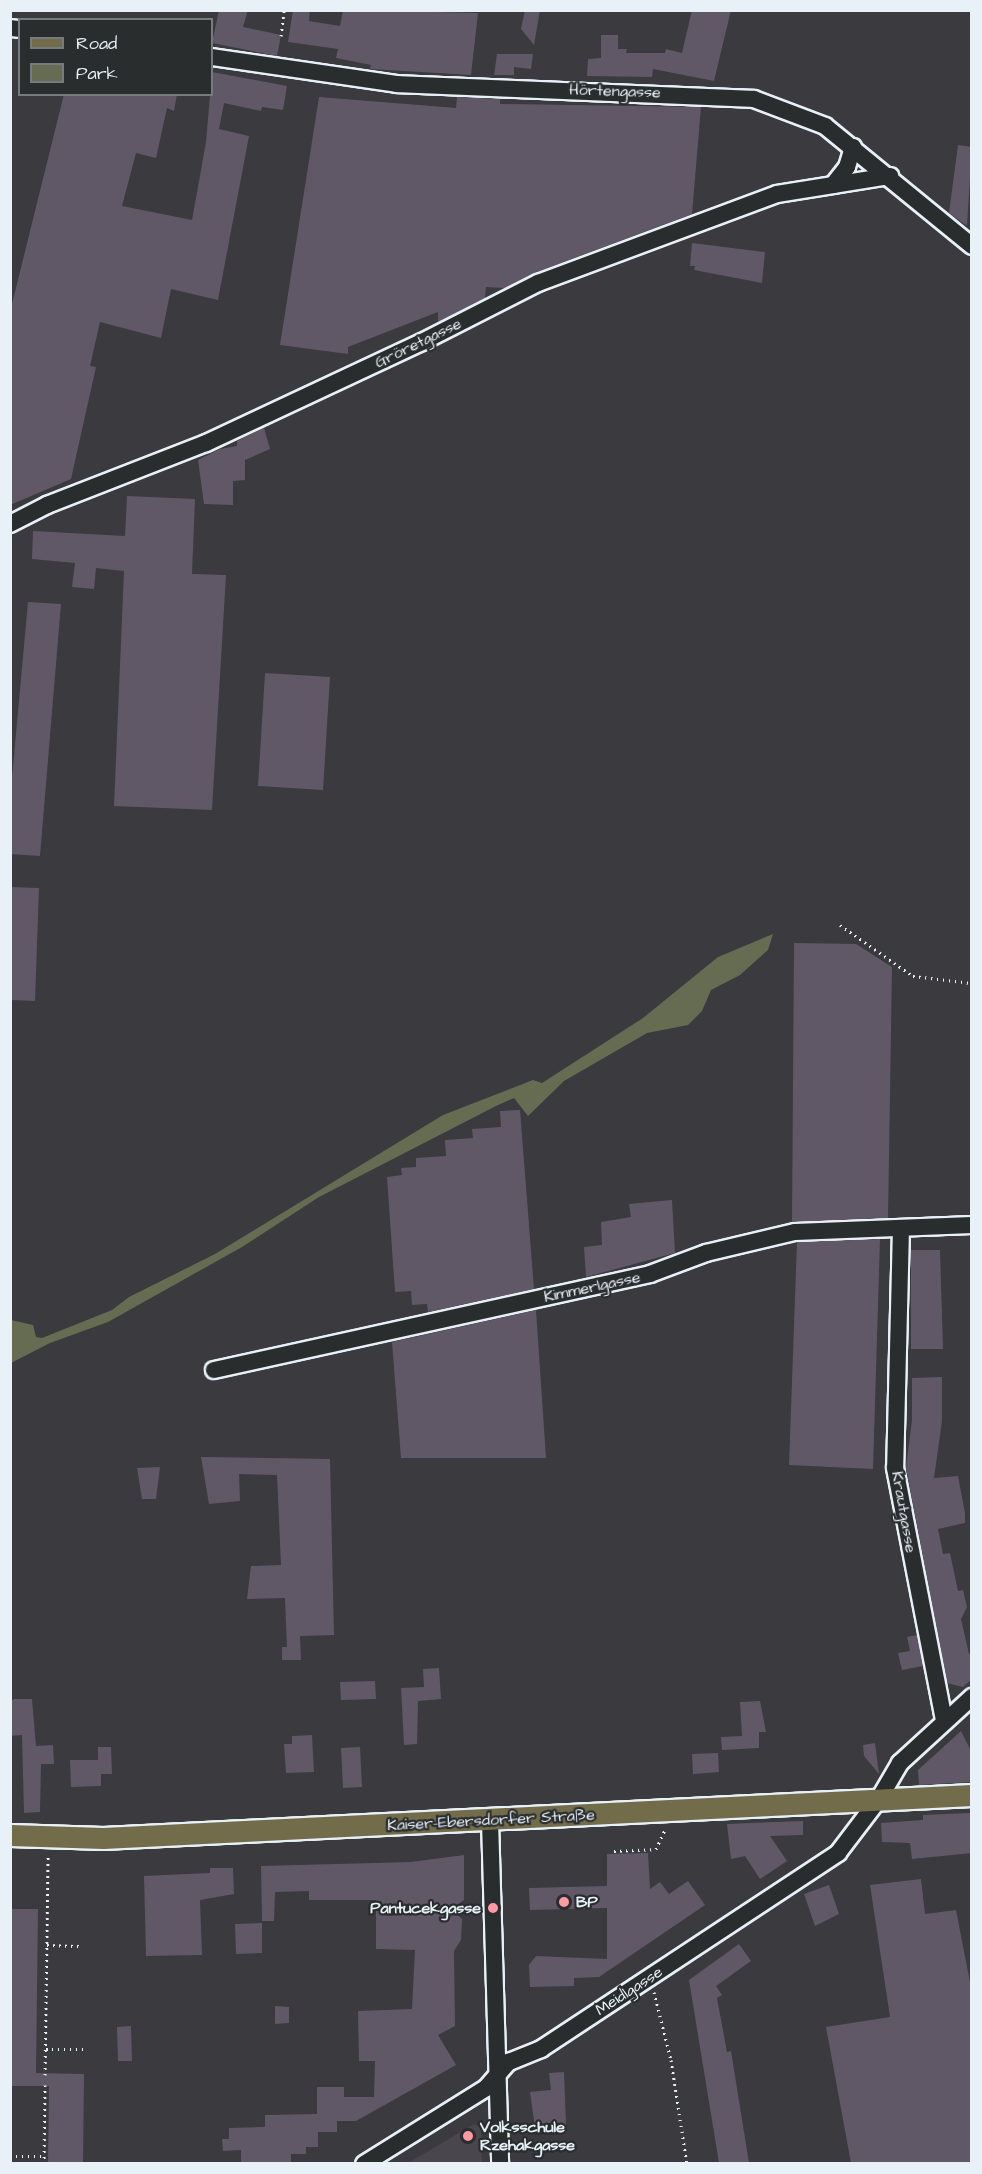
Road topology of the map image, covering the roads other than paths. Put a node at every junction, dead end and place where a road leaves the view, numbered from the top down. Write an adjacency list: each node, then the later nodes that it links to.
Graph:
1 (213, 57): 2 (street, Hörtengasse)
2 (853, 147): 3 (street, Hörtengasse); 4 (street)
3 (890, 177): 4 (street, Gröretgasse); 5 (street, Hörtengasse)
4 (833, 186): 6 (street, Gröretgasse)
5 (972, 246)
6 (10, 524)
7 (972, 1225): 8 (street, Kimmerlgasse)
8 (901, 1228): 9 (street, Kimmerlgasse); 11 (street, Krautgasse)
9 (214, 1370)
10 (972, 1697): 11 (street, Meidlgasse)
11 (944, 1721): 13 (street, Meidlgasse)
12 (972, 1795): 13 (main road, Kaiser-Ebersdorfer Straße)
13 (879, 1799): 14 (main road, Kaiser-Ebersdorfer Straße); 16 (street, Meidlgasse)
14 (490, 1821): 15 (main road, Kaiser-Ebersdorfer Straße); 16 (street)
15 (14, 1836)
16 (494, 2075): 17 (street, Meidlgasse); 18 (street)
17 (364, 2163)
18 (500, 2163)

